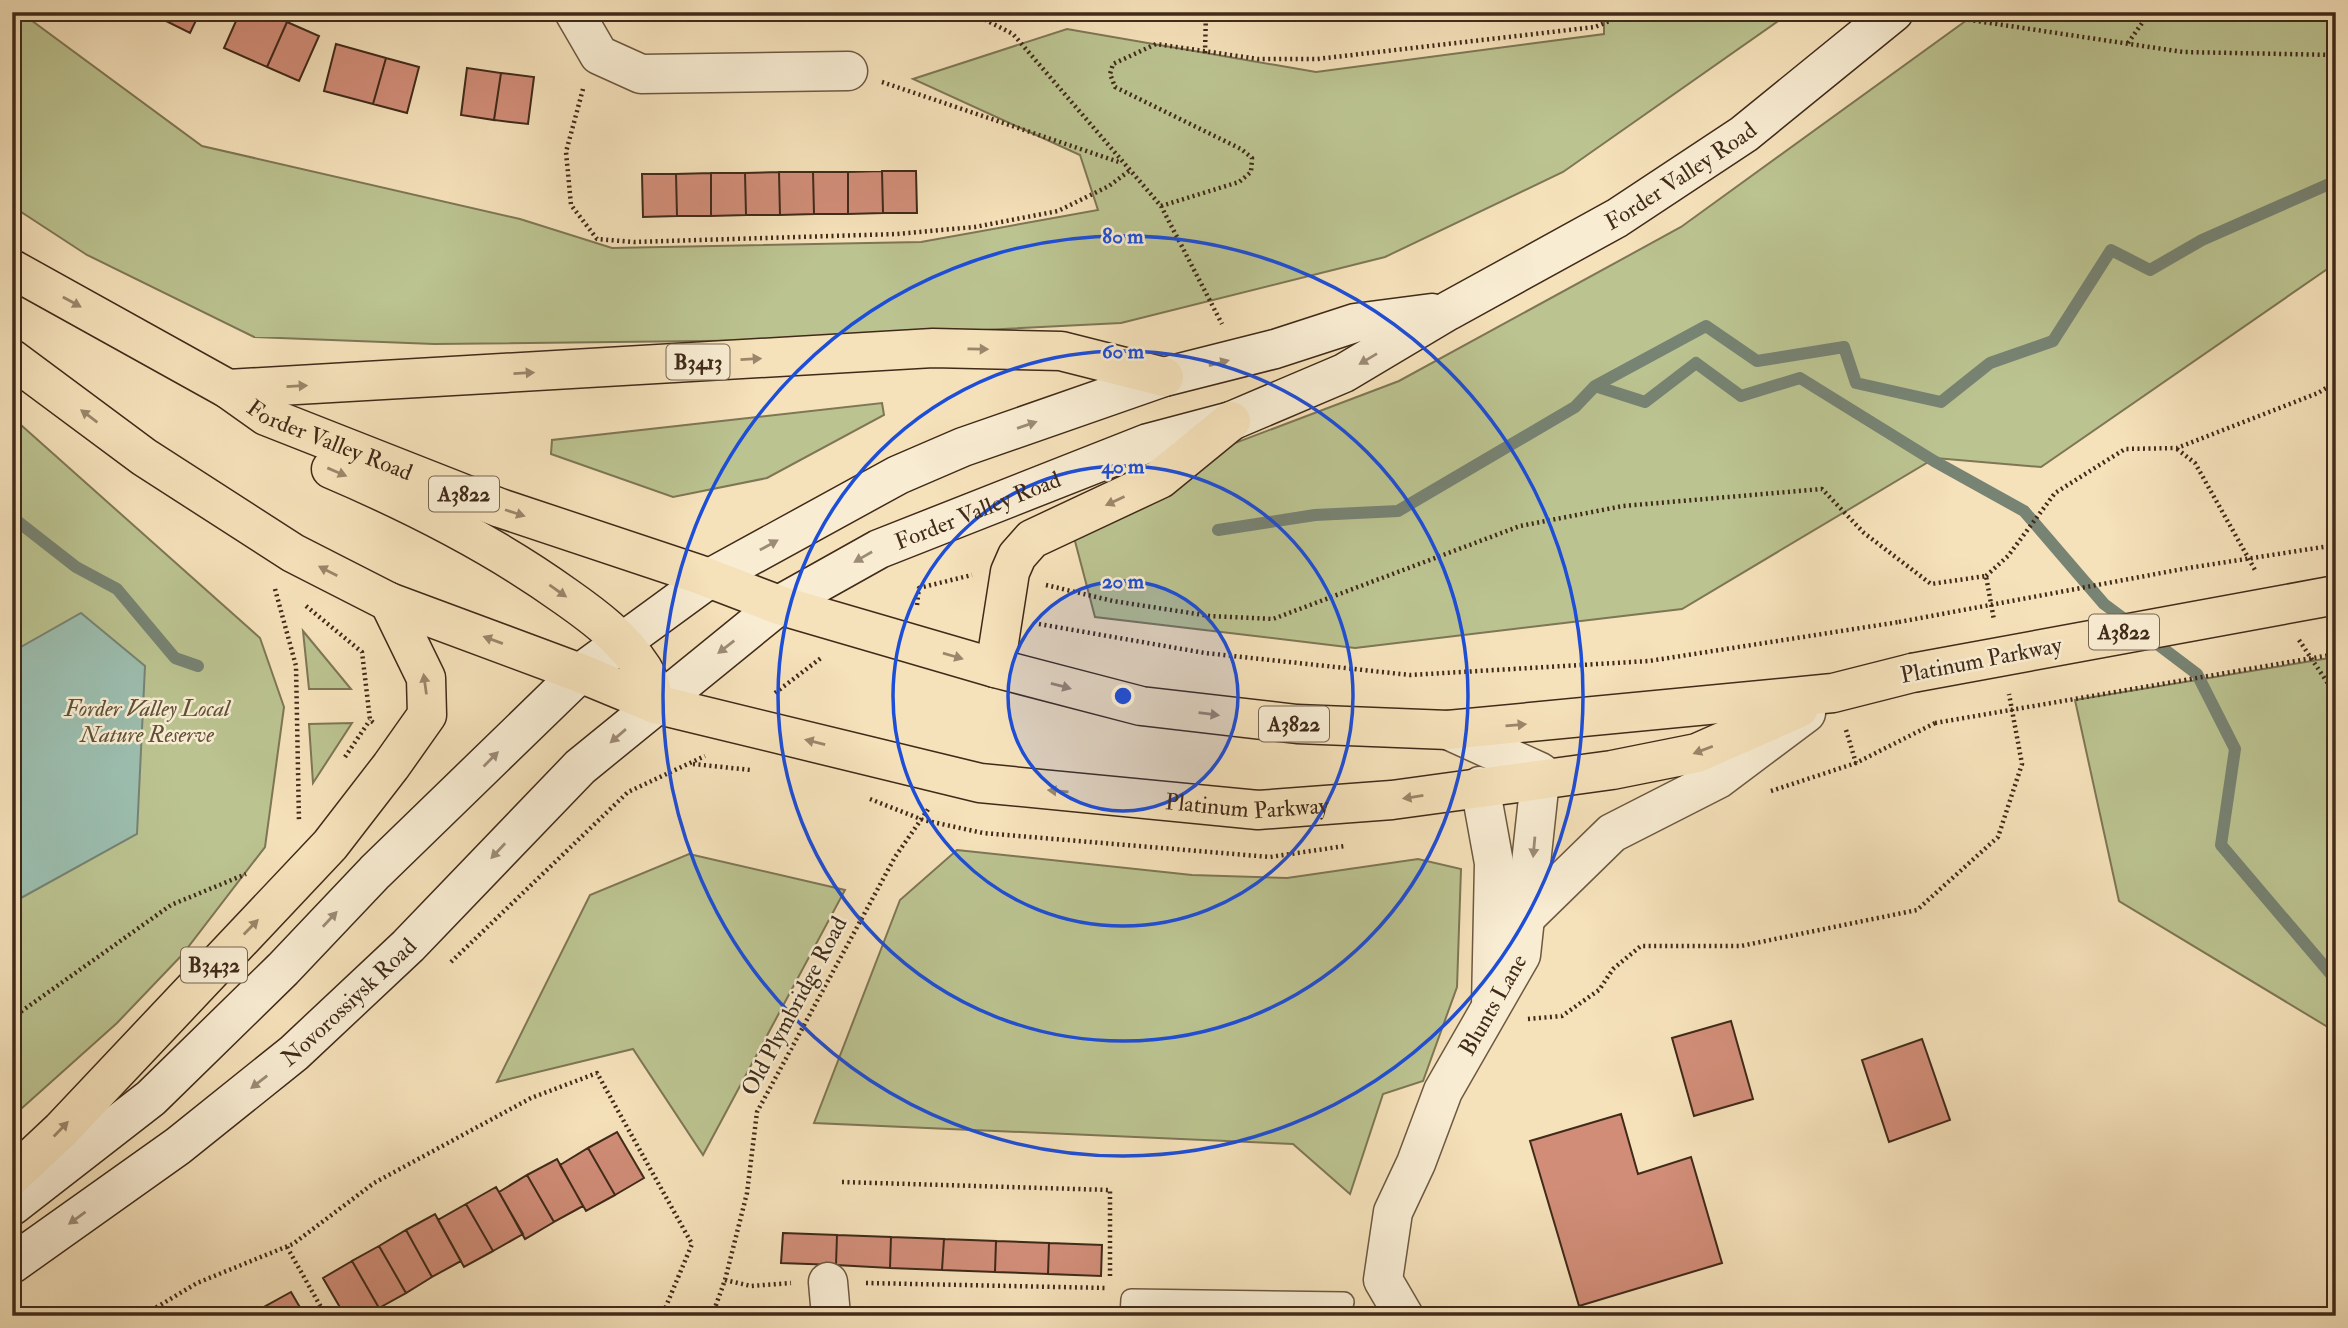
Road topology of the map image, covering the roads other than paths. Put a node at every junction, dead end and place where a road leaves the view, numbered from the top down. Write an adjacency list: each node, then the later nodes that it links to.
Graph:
1 (574, 12): 3 (main road)
2 (1911, 13): 5 (main road, Forder Valley Road)
3 (848, 71)
4 (12, 269): 8 (main road, Forder Valley Road / A3822, one-way to 8)
5 (1448, 311): 7 (main road, Forder Valley Road, one-way to 5); 10 (main road, Forder Valley Road, one-way to 10)
6 (12, 359): 13 (main road, one-way to 6)
7 (1164, 377): 8 (main road, B3413, one-way to 7); 11 (main road, one-way to 7)
8 (228, 389): 9 (main road, Forder Valley Road / A3822)
9 (266, 416): 11 (main road, Forder Valley Road / A3822, one-way to 11); 15 (main road, one-way to 15)
10 (1231, 421): 14 (main road, Forder Valley Road, one-way to 14); 17 (main road, one-way to 17)
11 (710, 578): 14 (main road, Forder Valley Road / A3822); 15 (main road)
12 (2336, 594): 19 (main road, Platinum Parkway / A3822, bridge)
13 (389, 602): 18 (main road, one-way to 13); 26 (main road, B3432, one-way to 13)
14 (779, 605): 16 (main road, Forder Valley Road / A3822); 20 (main road, Novorossiysk Road, one-way to 20)
15 (622, 642): 18 (main road); 20 (main road)
16 (911, 644): 17 (main road, Platinum Parkway / A3822, one-way to 17)
17 (995, 668): 21 (main road, Platinum Parkway / A3822, one-way to 21)
18 (580, 673): 20 (main road); 27 (main road, B3432, one-way to 18)
19 (1833, 693): 21 (main road, Platinum Parkway / A3822, one-way to 19); 22 (main road, Platinum Parkway, one-way to 22); 24 (main road)
20 (654, 704): 23 (main road, Platinum Parkway, one-way to 20); 28 (main road, Novorossiysk Road, one-way to 28)
21 (1448, 730): 22 (main road)
22 (1540, 780): 23 (main road, Platinum Parkway); 24 (main road, Blunts Lane, one-way to 24)
23 (1480, 786): 25 (main road)
24 (1528, 915): 25 (main road, Blunts Lane)
25 (1490, 1012): 31 (main road, Blunts Lane)
26 (12, 1176)
27 (12, 1206)
28 (12, 1264)
29 (1344, 1302): 30 (lane)
30 (1130, 1316)
31 (1404, 1316)

